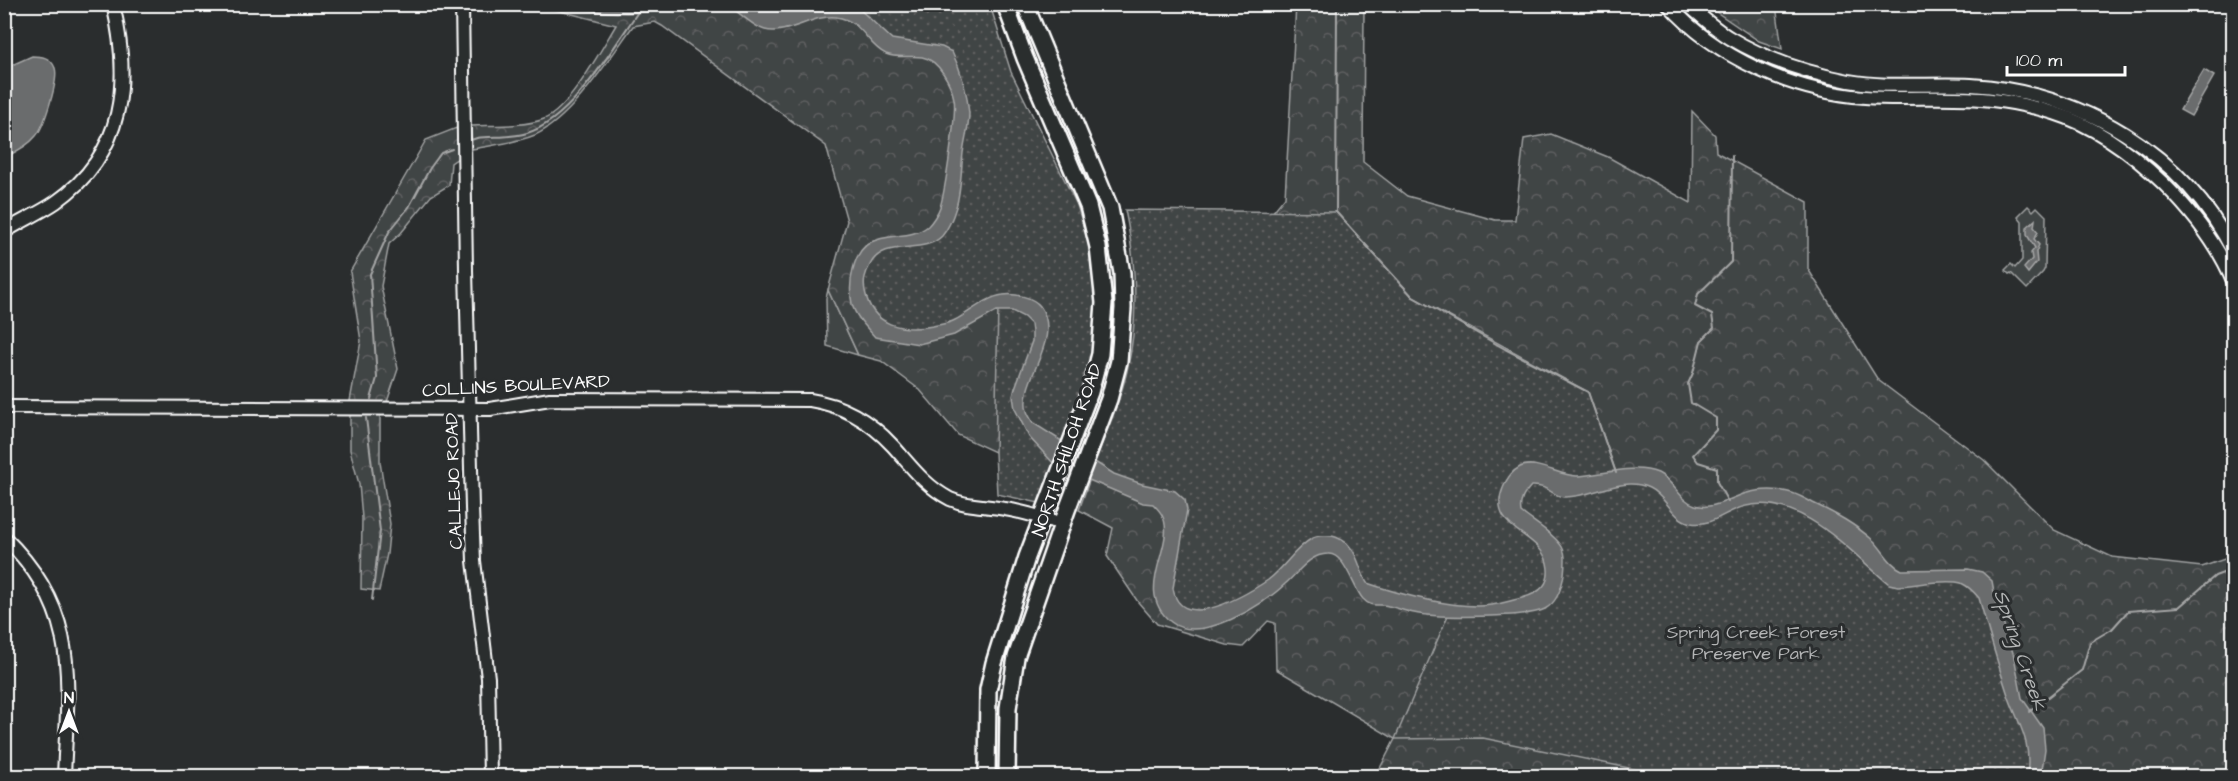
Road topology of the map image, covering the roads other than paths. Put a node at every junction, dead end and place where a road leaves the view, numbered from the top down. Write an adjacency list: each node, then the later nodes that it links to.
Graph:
1 (113, 4): 7 (street)
2 (462, 4): 11 (street, CALLEJO ROAD)
3 (1005, 4): 13 (main road, NORTH SHILOH ROAD)
4 (1025, 4): 12 (main road, NORTH SHILOH ROAD)
5 (1668, 4): 9 (street)
6 (1688, 4): 8 (street)
7 (4, 232)
8 (2234, 253)
9 (2234, 284)
10 (4, 407): 11 (street, COLLINS BOULEVARD)
11 (469, 409): 13 (street, COLLINS BOULEVARD); 16 (street, CALLEJO ROAD)
12 (1065, 517): 13 (street, COLLINS BOULEVARD); 18 (main road, NORTH SHILOH ROAD)
13 (1042, 518): 17 (main road, NORTH SHILOH ROAD)
14 (4, 537): 15 (street)
15 (64, 777)
16 (490, 777)
17 (987, 777)
18 (1007, 777)

